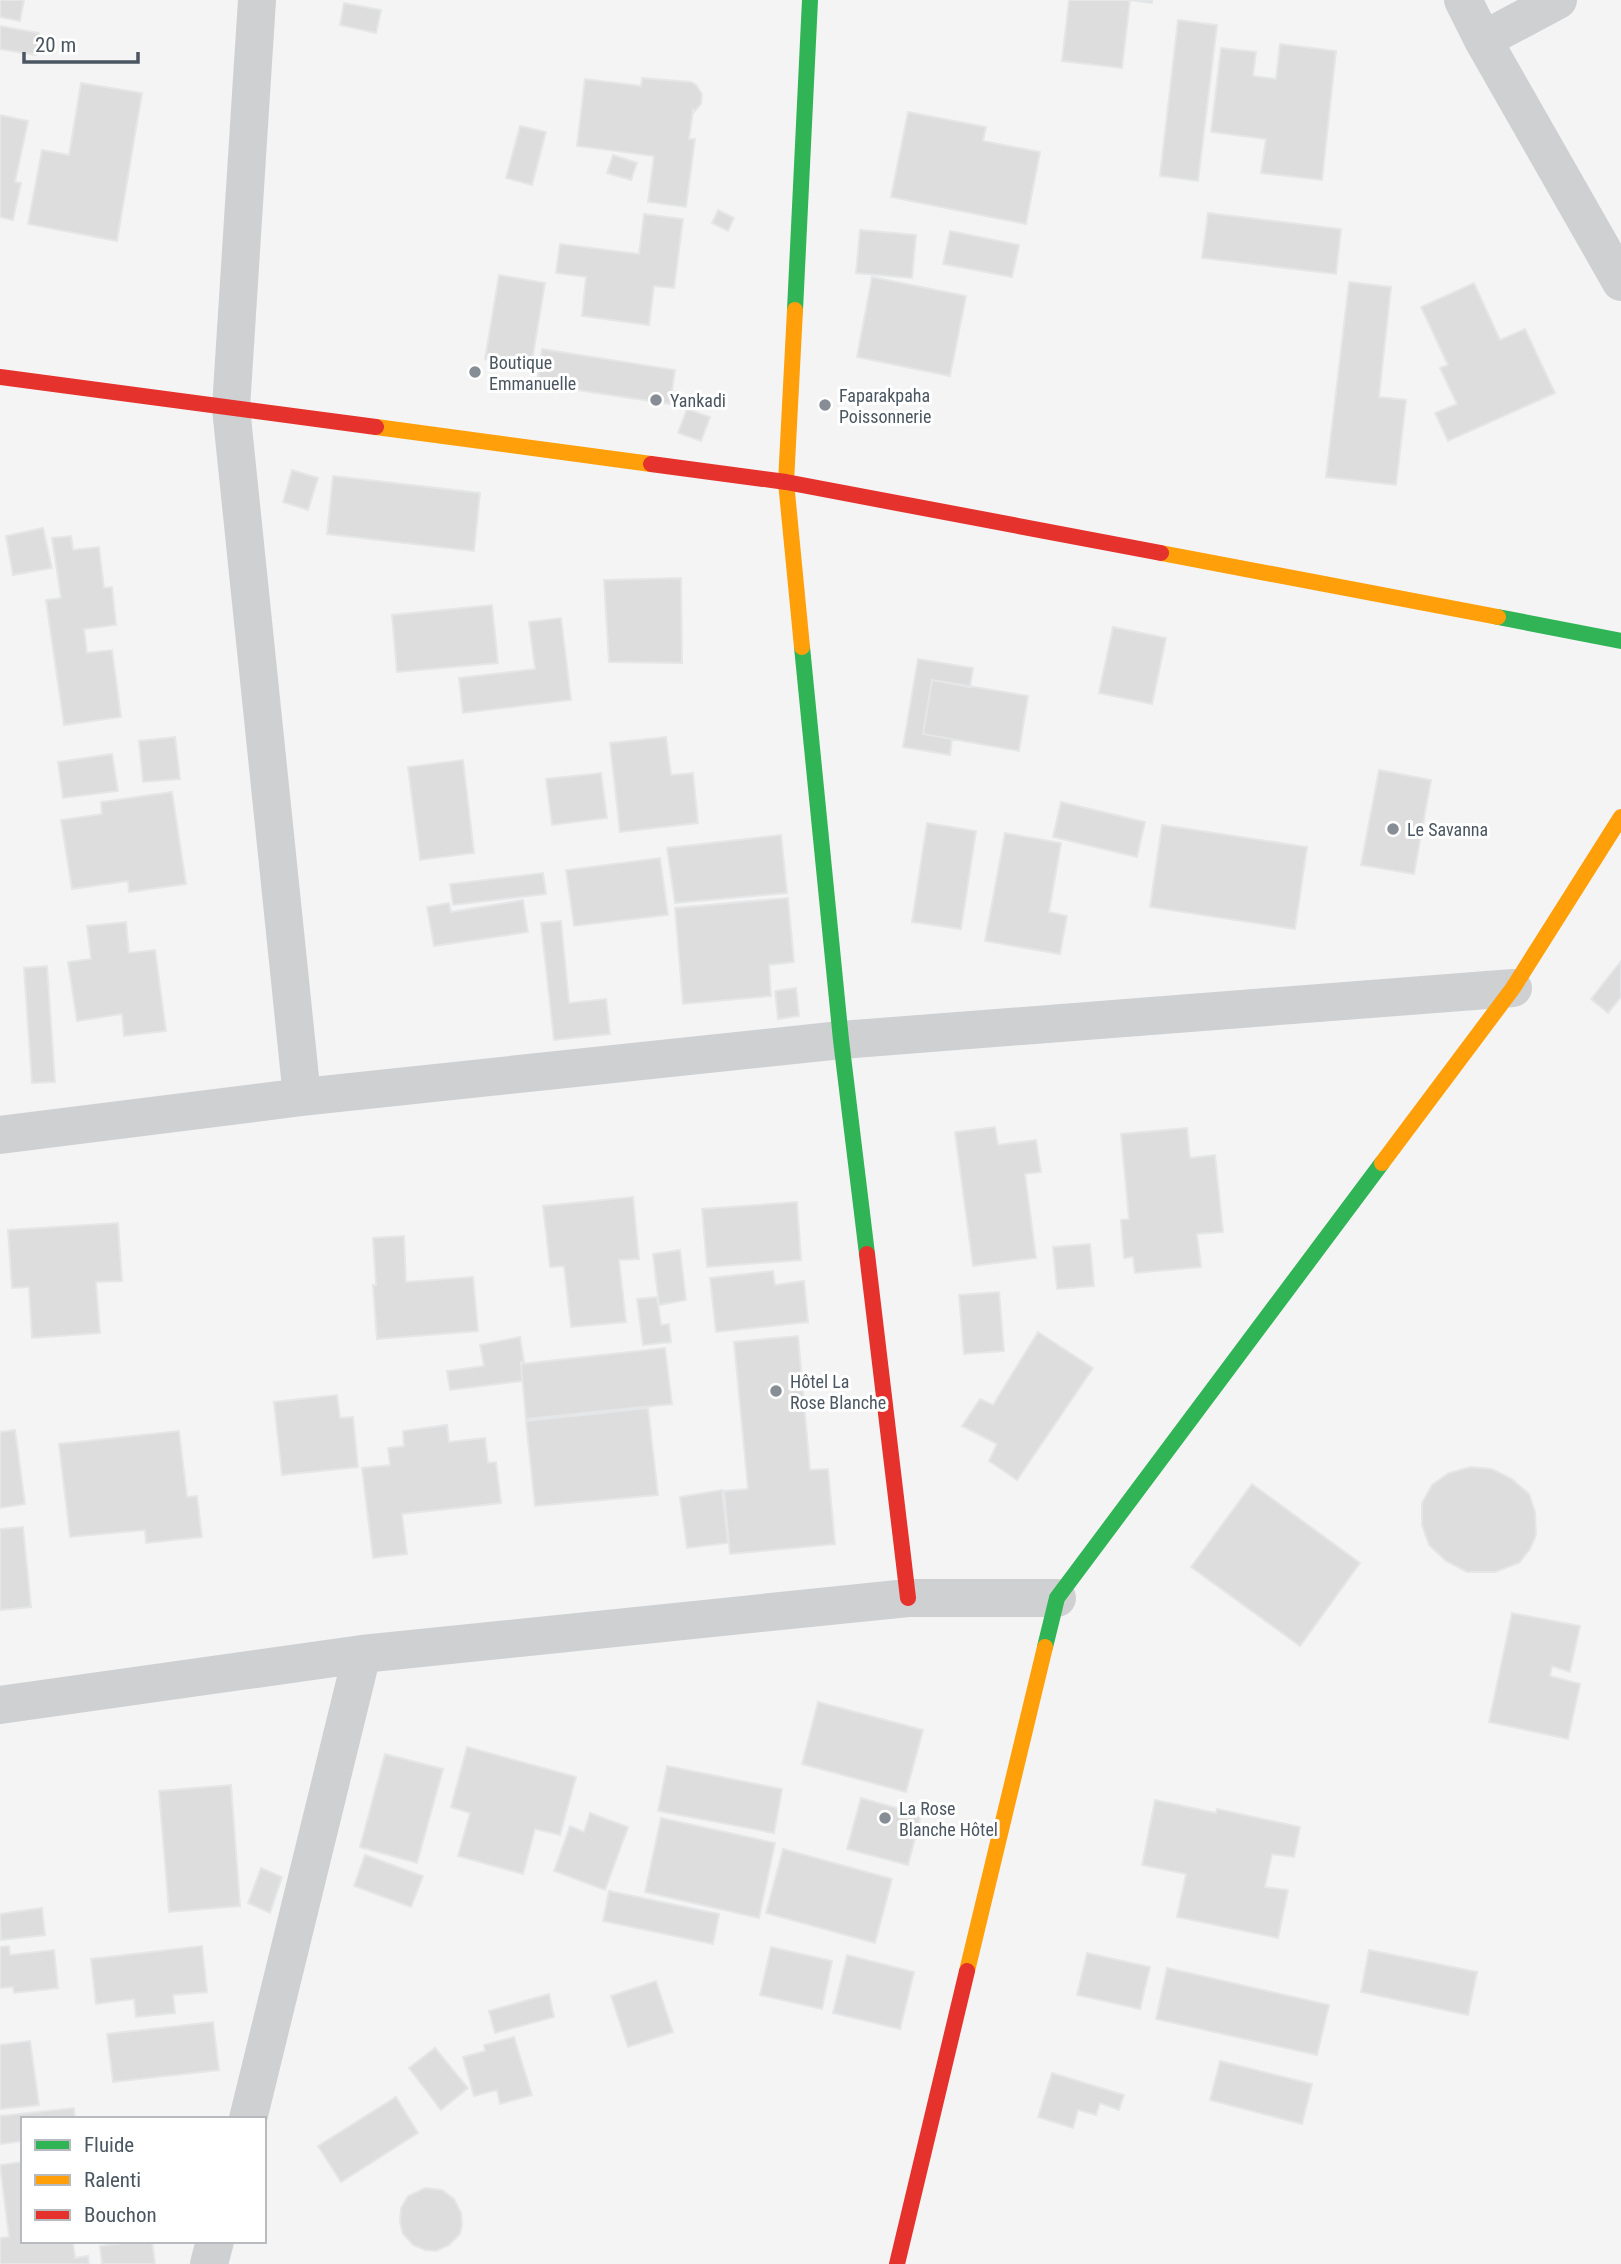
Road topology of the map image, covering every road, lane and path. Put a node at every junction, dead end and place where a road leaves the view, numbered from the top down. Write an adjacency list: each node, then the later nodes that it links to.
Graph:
1 (257, 0): 8 (street)
2 (810, 0): 9 (street)
3 (1463, 0): 5 (street)
4 (1558, 0): 5 (street)
5 (1483, 40): 6 (street)
6 (1621, 282)
7 (0, 377): 8 (street)
8 (231, 408): 9 (street); 14 (street)
9 (786, 482): 10 (street); 13 (street)
10 (1621, 640)
11 (1621, 817): 12 (street)
12 (1513, 988): 13 (street); 17 (street)
13 (841, 1040): 14 (street); 16 (street)
14 (302, 1097): 15 (street)
15 (0, 1135)
16 (908, 1598): 17 (street); 18 (street)
17 (1057, 1598): 23 (street)
18 (362, 1654): 19 (street); 20 (street)
19 (0, 1704)
20 (248, 2117)
21 (214, 2243): 22 (street)
22 (209, 2264)
23 (897, 2264)

